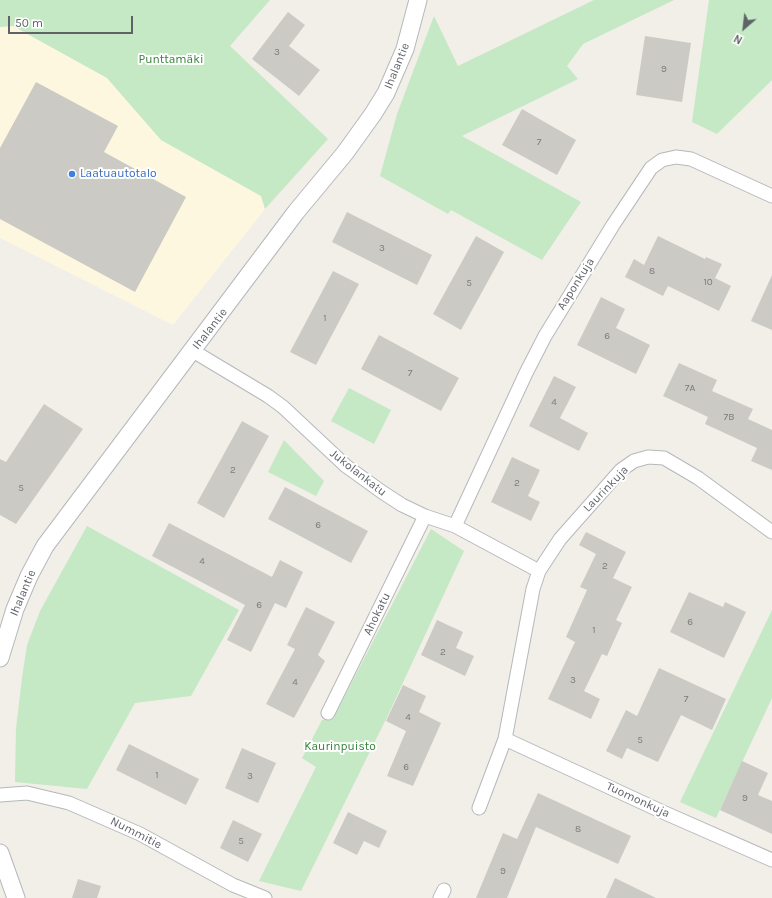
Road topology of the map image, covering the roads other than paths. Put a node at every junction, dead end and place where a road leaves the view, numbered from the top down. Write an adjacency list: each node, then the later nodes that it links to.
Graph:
1 (418, 0): 3 (street, Ihalantie)
2 (772, 196): 5 (street, Aaponkuja)
3 (193, 351): 4 (street, Jukolankatu); 8 (street, Ihalantie)
4 (425, 516): 5 (street, Jukolankatu); 9 (street, Ahokatu)
5 (455, 526): 7 (street, Jukolankatu)
6 (772, 532): 7 (street, Laurinkuja)
7 (539, 571): 10 (street, Laurinkuja)
8 (0, 658)
9 (328, 713)
10 (505, 738): 12 (street, Laurinkuja); 14 (street, Tuomonkuja)
11 (0, 795): 16 (street, Nummitie)
12 (479, 808)
13 (0, 853): 15 (street)
14 (772, 860)
15 (16, 898)
16 (265, 898)

